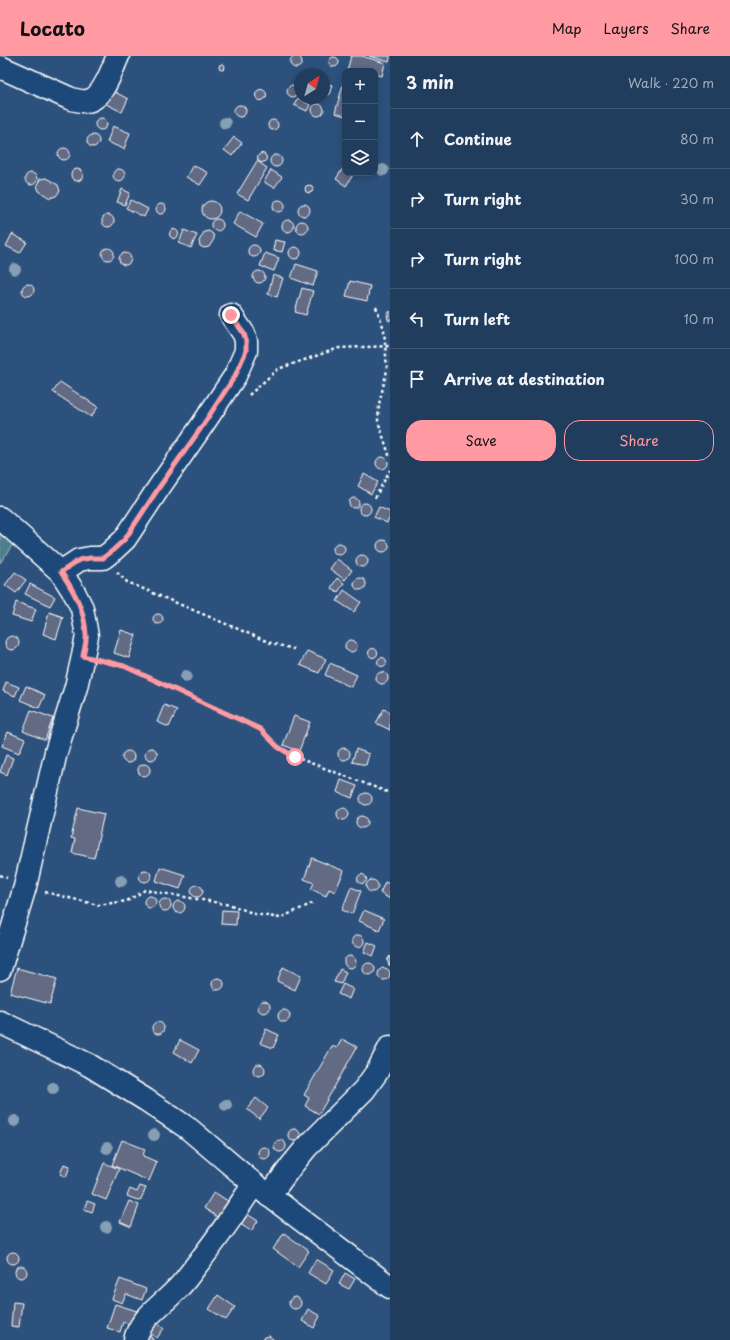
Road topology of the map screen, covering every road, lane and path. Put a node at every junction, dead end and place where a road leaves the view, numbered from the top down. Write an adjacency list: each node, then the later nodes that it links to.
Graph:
1 (118, 56): 2 (street)
2 (0, 67)
3 (376, 307): 5 (path)
4 (231, 315): 12 (street)
5 (384, 346): 6 (path); 7 (path); 8 (path)
6 (390, 346)
7 (249, 395)
8 (390, 458)
9 (390, 470): 10 (path)
10 (375, 498)
11 (0, 518): 13 (street)
12 (103, 558): 13 (street); 14 (path)
13 (61, 572): 15 (street)
14 (294, 649)
15 (83, 656): 16 (path); 18 (street)
16 (390, 793)
17 (0, 875): 18 (path)
18 (25, 887): 19 (path); 20 (street)
19 (315, 902)
20 (0, 969)
21 (0, 1022): 23 (street)
22 (390, 1047): 23 (street)
23 (262, 1190): 24 (street); 25 (street)
24 (390, 1287)
25 (135, 1340)

